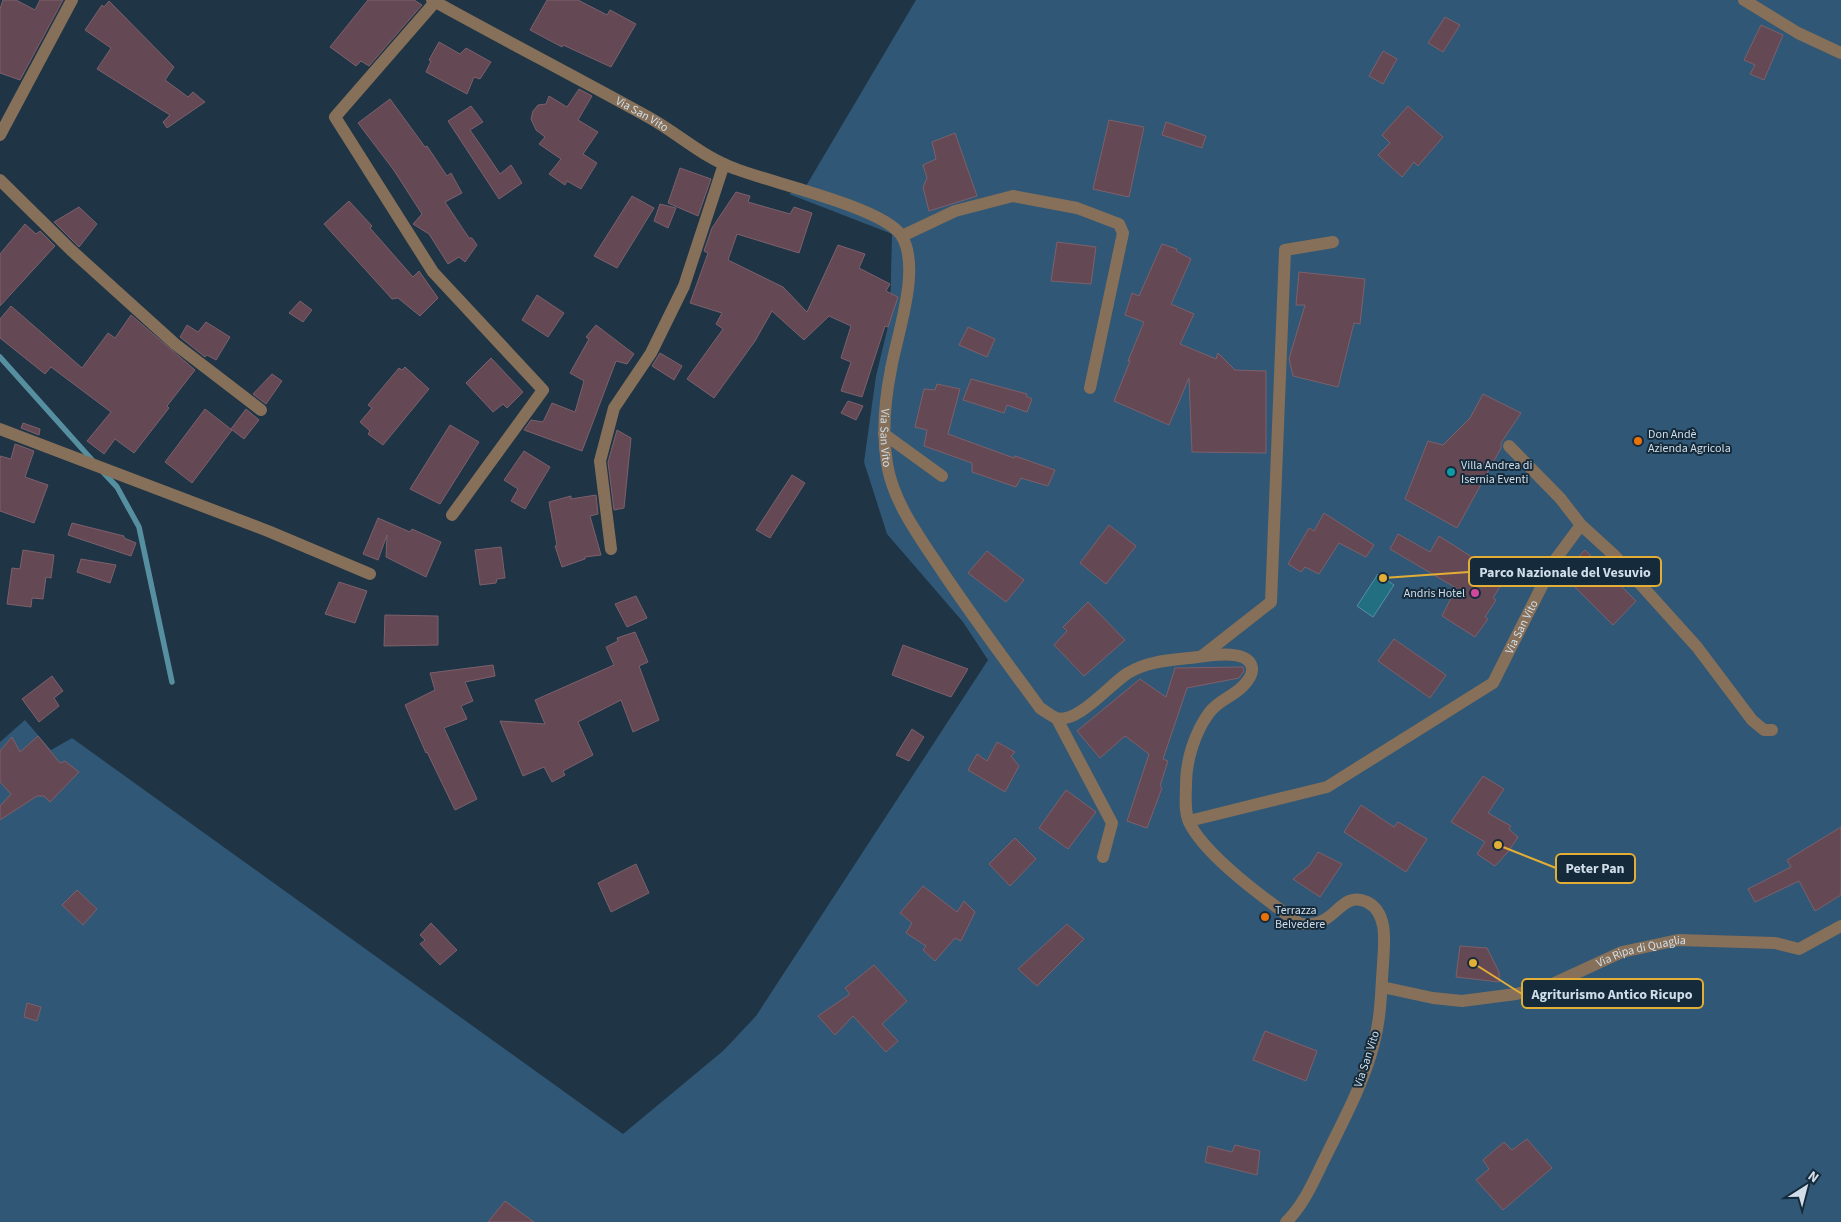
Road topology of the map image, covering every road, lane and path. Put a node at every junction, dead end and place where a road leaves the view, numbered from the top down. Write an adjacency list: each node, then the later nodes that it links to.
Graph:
1 (72, 0): 5 (street)
2 (1744, 0): 4 (street)
3 (434, 1): 6 (street, Via San Vito); 16 (street)
4 (1841, 53)
5 (0, 135)
6 (724, 164): 8 (street, Via San Vito); 18 (street)
7 (0, 180): 11 (street)
8 (902, 236): 10 (street); 13 (street, Via San Vito)
9 (1333, 242): 20 (street)
10 (1090, 388)
11 (260, 410)
12 (0, 429): 19 (street)
13 (884, 434): 15 (street); 21 (street, Via San Vito)
14 (1508, 446): 17 (street)
15 (942, 476)
16 (452, 515)
17 (1582, 525): 22 (street); 23 (street, Via San Vito)
18 (611, 549)
19 (370, 574)
20 (1202, 656): 21 (street, Via San Vito); 23 (street, Via San Vito)
21 (1057, 719): 24 (street)
22 (1772, 730)
23 (1189, 821): 26 (street, Via San Vito)
24 (1103, 857)
25 (1841, 926): 26 (street, Via Ripa di Quaglia)
26 (1382, 987): 27 (street, Via San Vito)
27 (1286, 1222)

